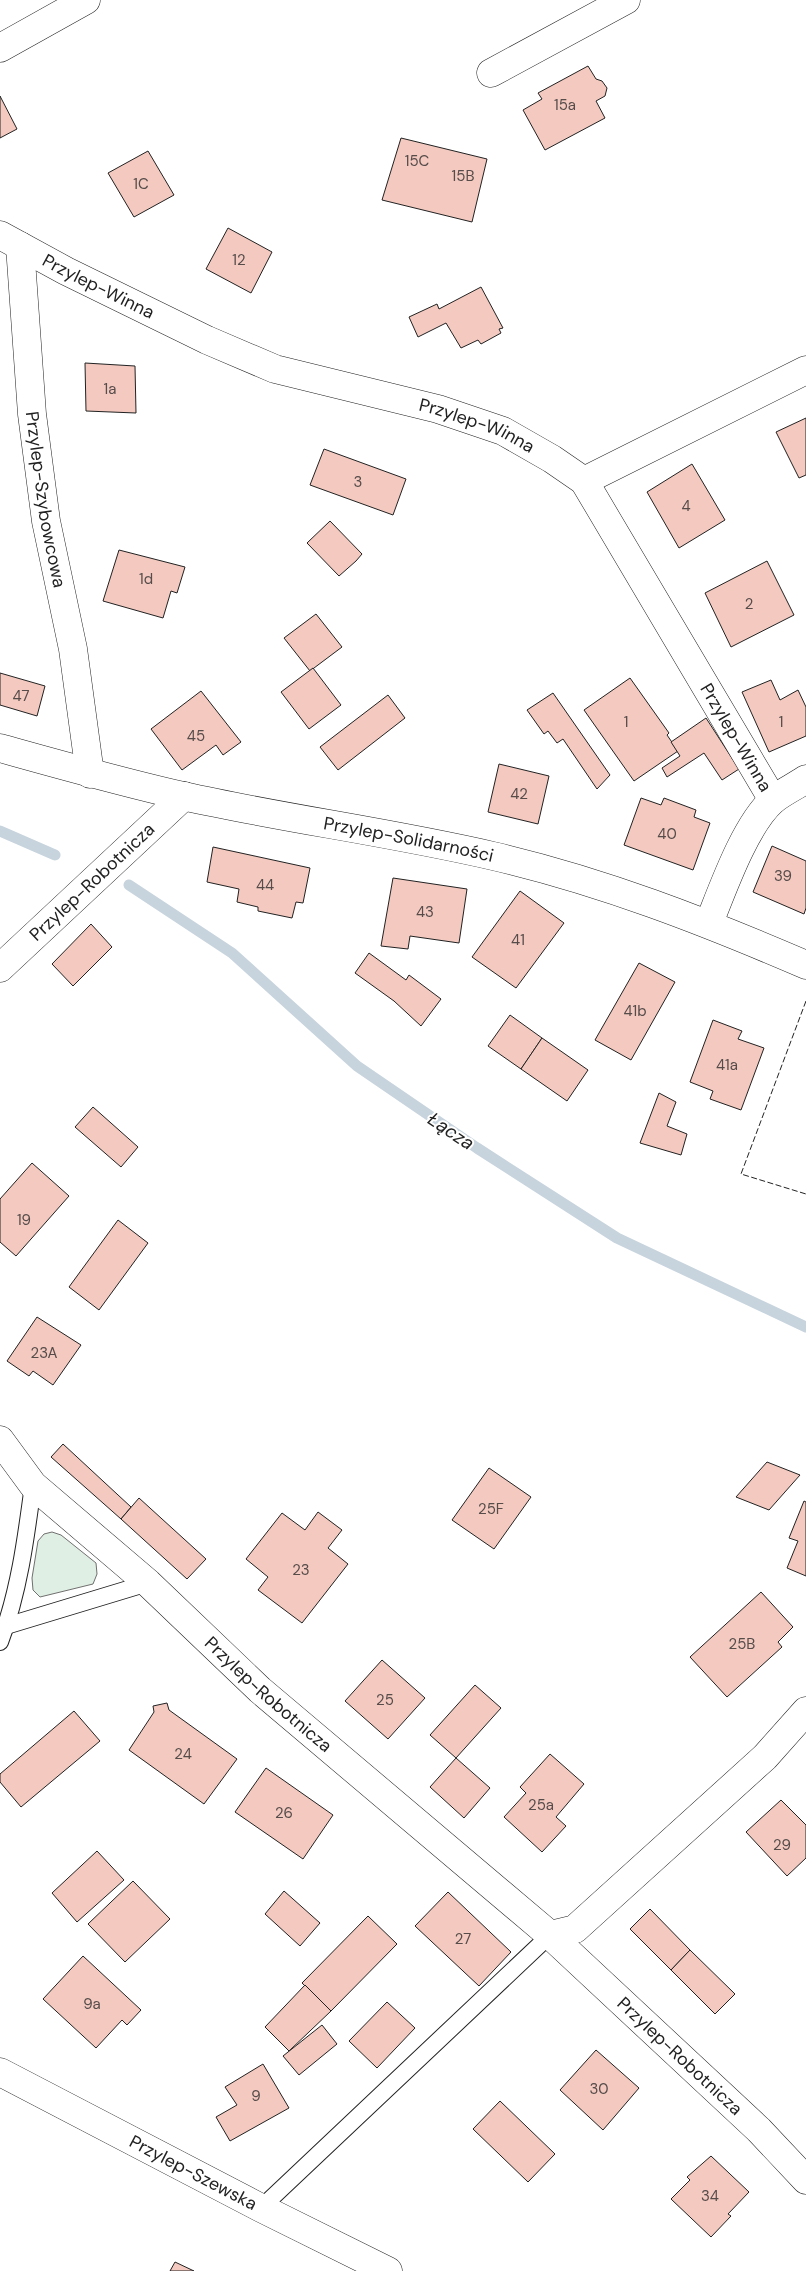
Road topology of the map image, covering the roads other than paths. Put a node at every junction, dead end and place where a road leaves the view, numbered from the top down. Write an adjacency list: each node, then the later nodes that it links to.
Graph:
1 (86, 0): 3 (street)
2 (626, 0): 4 (street)
3 (0, 48)
4 (491, 73)
5 (10, 241): 7 (street, Przylep-Winna); 9 (street, Przylep-Szybowcowa)
6 (806, 370): 7 (street)
7 (584, 481): 12 (street, Przylep-Winna)
8 (0, 748): 9 (street, Przylep-Solidarności)
9 (90, 774): 11 (street, Przylep-Solidarności)
10 (806, 779): 12 (street)
11 (184, 796): 13 (street, Przylep-Solidarności); 15 (street, Przylep-Robotnicza)
12 (773, 800): 13 (street)
13 (709, 923): 14 (street, Przylep-Solidarności)
14 (806, 964)
15 (0, 968)
16 (0, 1440): 17 (street, Przylep-Robotnicza)
17 (33, 1485): 18 (street, Przylep-Robotnicza); 19 (lane)
18 (148, 1583): 19 (lane); 22 (street, Przylep-Robotnicza)
19 (3, 1625): 20 (lane)
20 (0, 1642)
21 (806, 1711): 22 (street)
22 (550, 1936): 24 (street, Przylep-Robotnicza); 25 (lane)
23 (0, 2072): 25 (street, Przylep-Szewska)
24 (806, 2180)
25 (262, 2208): 26 (street, Przylep-Szewska)
26 (388, 2271)

